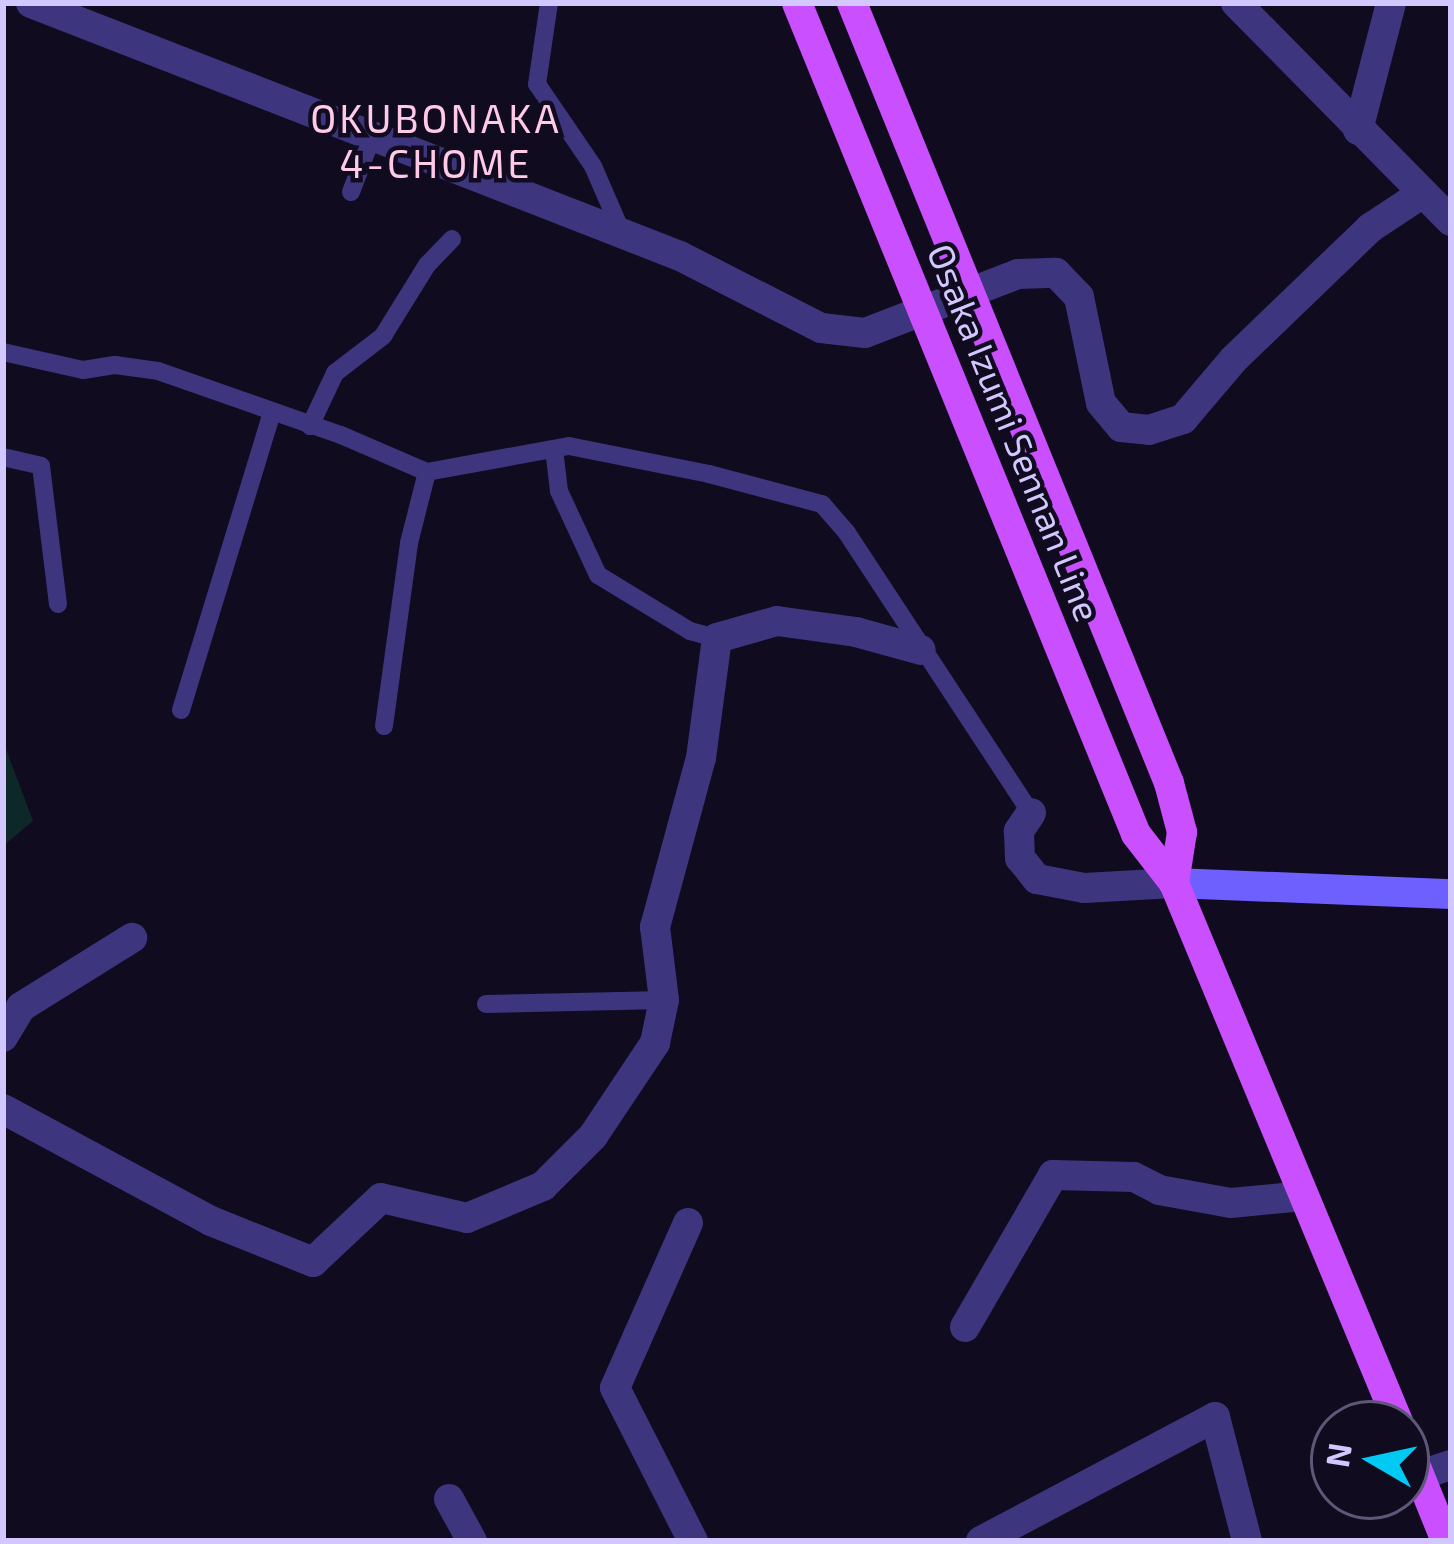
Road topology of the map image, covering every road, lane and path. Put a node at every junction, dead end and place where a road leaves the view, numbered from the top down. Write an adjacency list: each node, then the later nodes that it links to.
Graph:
1 (31, 3): 8 (street)
2 (549, 3): 12 (lane)
3 (797, 3): 15 (main road, Osaka Izumi Sennan Line)
4 (852, 3): 14 (main road, Osaka Izumi Sennan Line)
5 (1236, 3): 7 (street)
6 (1391, 3): 7 (street)
7 (1358, 130): 10 (street)
8 (372, 137): 9 (lane); 12 (street)
9 (351, 192)
10 (1420, 196): 11 (street); 14 (street)
11 (1451, 221)
12 (622, 233): 15 (street)
13 (452, 239): 18 (lane)
14 (970, 296): 15 (street); 28 (main road, Osaka Izumi Sennan Line)
15 (925, 313): 28 (main road, Osaka Izumi Sennan Line)
16 (3, 352): 17 (lane)
17 (272, 412): 18 (lane); 25 (lane)
18 (310, 426): 21 (lane)
19 (554, 449): 21 (lane); 23 (lane); 24 (lane)
20 (3, 458): 22 (lane)
21 (427, 472): 26 (lane)
22 (58, 604)
23 (718, 638): 24 (street); 31 (street)
24 (922, 650): 27 (lane)
25 (181, 710)
26 (384, 726)
27 (1031, 813): 28 (street)
28 (1174, 883): 29 (street); 35 (main road, Osaka Izumi Sennan Line)
29 (1451, 894)
30 (132, 938): 33 (street)
31 (664, 1000): 32 (lane); 34 (street)
32 (485, 1004)
33 (3, 1036)
34 (3, 1109)
35 (1304, 1196): 37 (street); 38 (main road, Osaka Izumi Sennan Line)
36 (688, 1222): 42 (street)
37 (965, 1327)
38 (1389, 1400)
39 (449, 1499): 41 (street)
40 (1430, 1500): 45 (main road)
41 (472, 1541)
42 (693, 1541)
43 (981, 1541): 44 (street)
44 (1247, 1541)
45 (1446, 1541)

